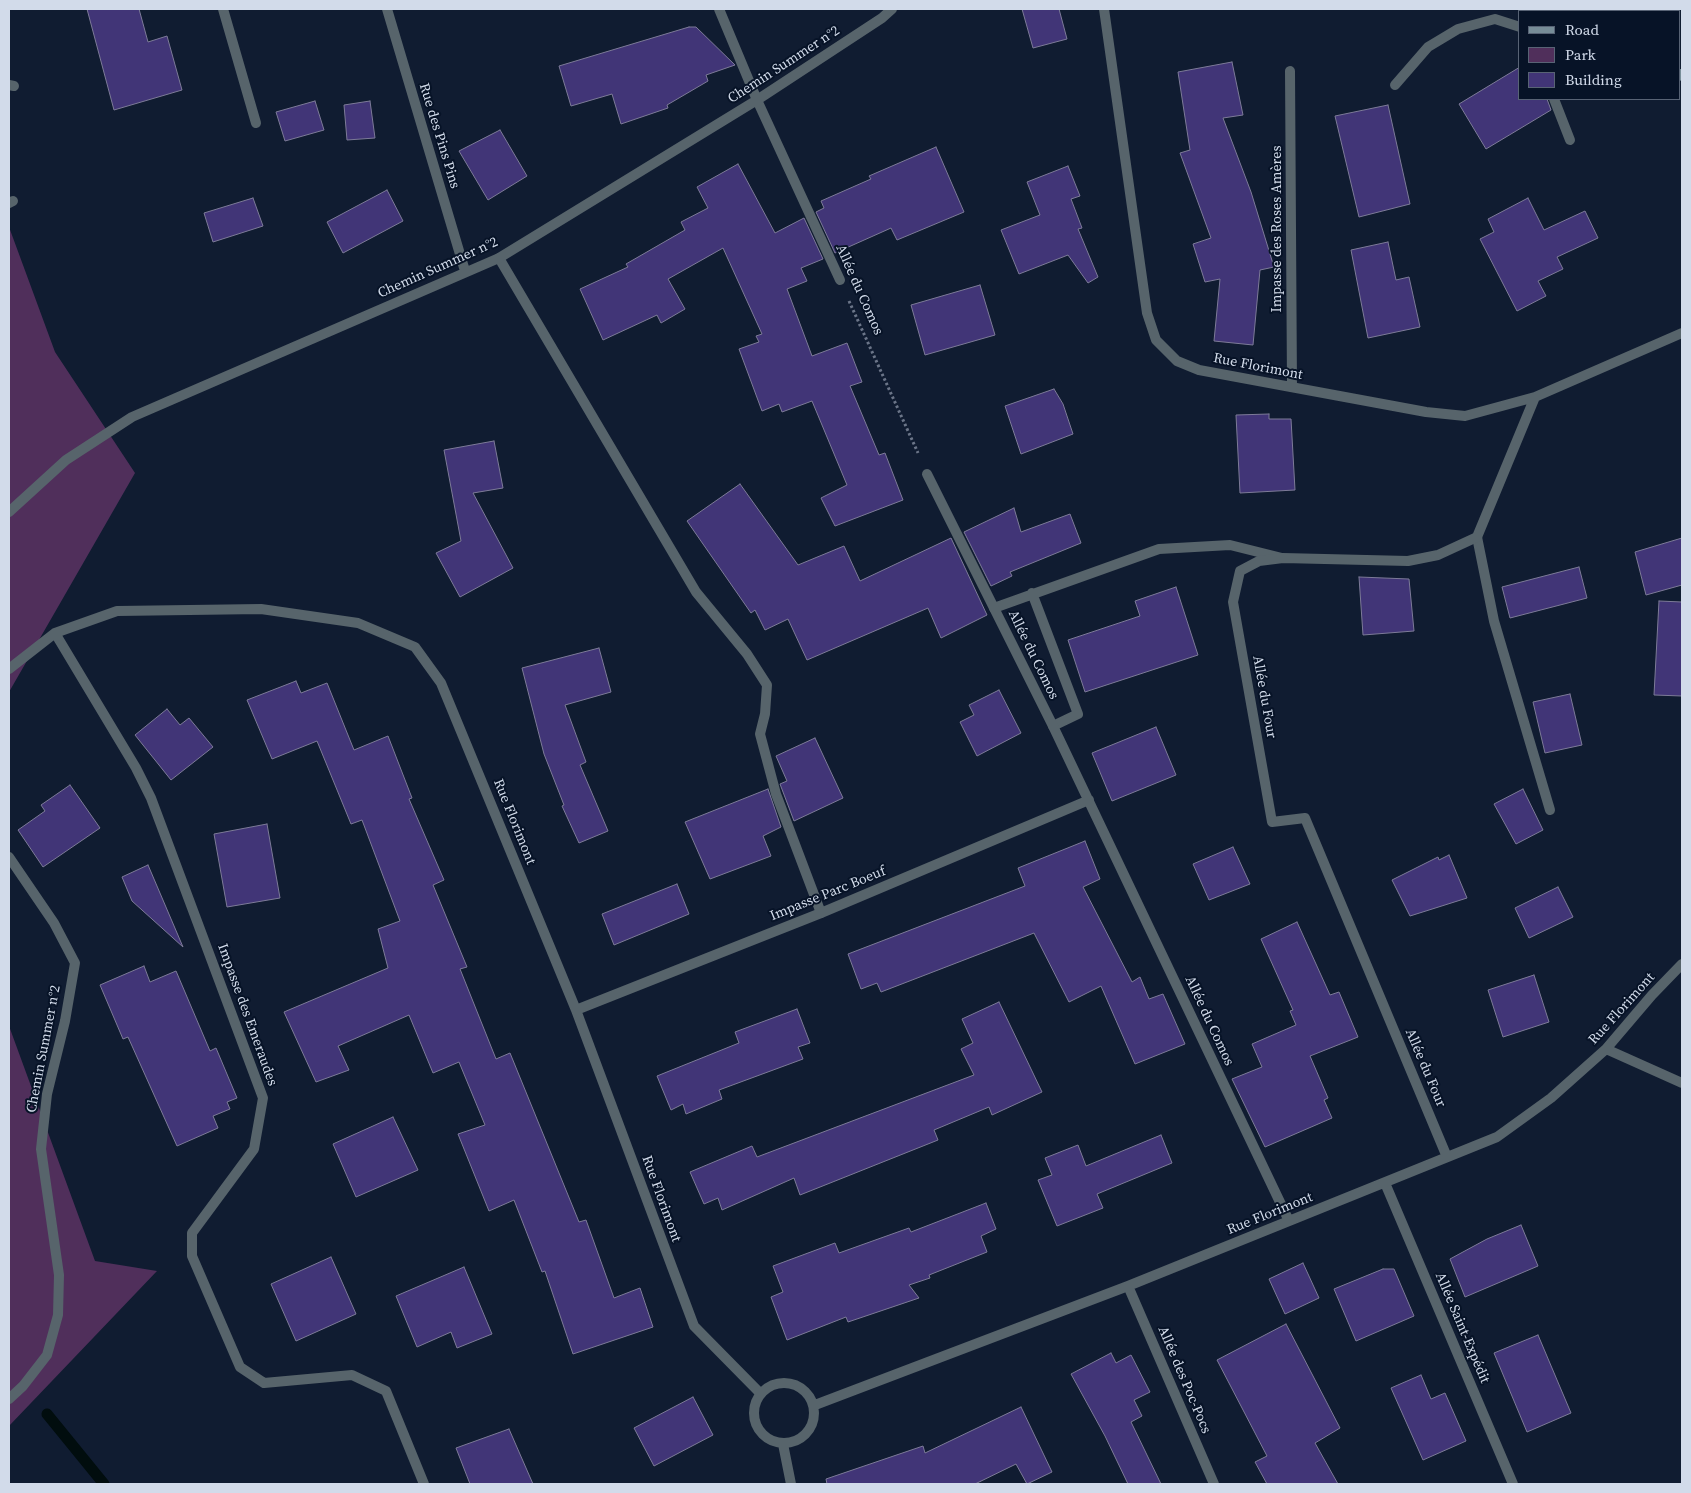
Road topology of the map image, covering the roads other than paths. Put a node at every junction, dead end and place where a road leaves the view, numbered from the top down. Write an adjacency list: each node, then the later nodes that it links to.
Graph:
1 (223, 9): 11 (street)
2 (387, 9): 14 (street, Rue des Pins Pins)
3 (719, 9): 9 (street, Allée du Comos)
4 (892, 9): 9 (street, Chemin Summer n°2)
5 (1104, 9): 17 (street, Rue Florimont)
6 (1518, 26): 8 (street)
7 (1290, 71): 17 (street, Impasse des Roses Amères)
8 (1395, 85)
9 (757, 100): 13 (street, Chemin Summer n°2); 15 (street, Allée du Comos)
10 (1554, 100): 12 (street)
11 (256, 123)
12 (1570, 140)
13 (499, 258): 14 (street, Chemin Summer n°2); 31 (street)
14 (465, 271): 20 (street, Chemin Summer n°2)
15 (840, 280)
16 (1682, 333): 18 (street, Rue Florimont)
17 (1292, 387): 18 (street, Rue Florimont)
18 (1535, 397): 21 (street)
19 (927, 474): 24 (street, Allée du Comos)
20 (9, 512)
21 (1477, 537): 22 (street, Allée du Four); 29 (street)
22 (1283, 558): 23 (street); 36 (street, Allée du Four)
23 (1032, 593): 24 (street); 27 (street)
24 (994, 608): 27 (street, Allée du Comos)
25 (55, 633): 26 (street, Rue Florimont); 33 (street, Rue Florimont); 44 (street, Impasse des Emeraudes)
26 (9, 669)
27 (1053, 726): 28 (street, Allée du Comos)
28 (1089, 800): 31 (street, Impasse Parc Boeuf); 38 (street, Allée du Comos)
29 (1550, 810)
30 (9, 857): 41 (street, Chemin Summer n°2)
31 (821, 913): 33 (street, Impasse Parc Boeuf)
32 (1682, 964): 34 (street, Rue Florimont)
33 (576, 1010): 40 (street, Rue Florimont)
34 (1606, 1049): 35 (street); 36 (street, Rue Florimont)
35 (1682, 1083)
36 (1448, 1157): 37 (street, Rue Florimont)
37 (1385, 1183): 38 (street, Rue Florimont); 47 (street, Allée Saint-Expédit)
38 (1289, 1221): 39 (street, Rue Florimont)
39 (1128, 1286): 42 (street, Rue Florimont); 46 (street, Allée des Poc-Pocs)
40 (760, 1393): 42 (street); 43 (street)
41 (9, 1399)
42 (815, 1405): 43 (street)
43 (783, 1444): 45 (street)
44 (424, 1484)
45 (791, 1484)
46 (1214, 1484)
47 (1513, 1484)

